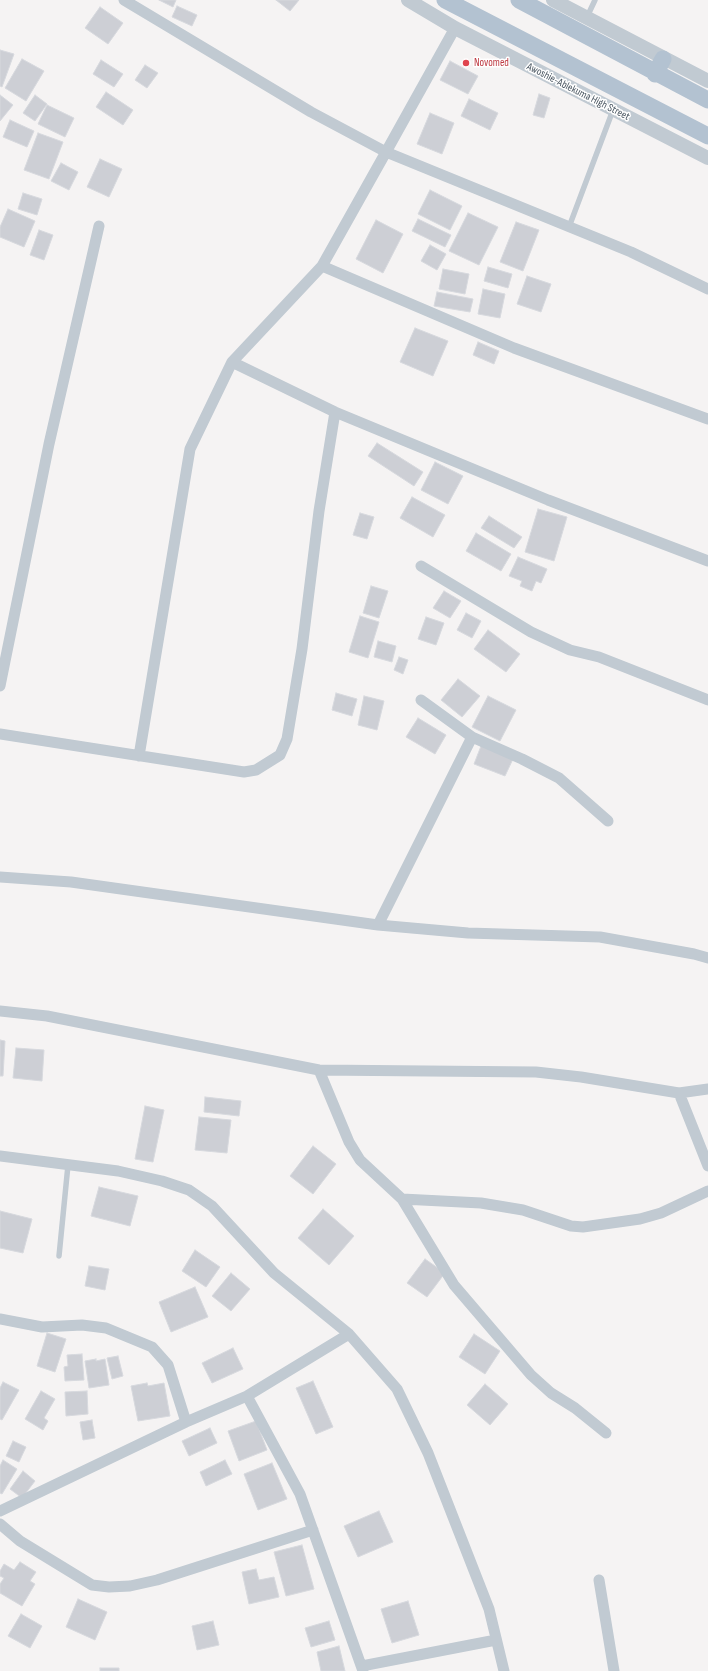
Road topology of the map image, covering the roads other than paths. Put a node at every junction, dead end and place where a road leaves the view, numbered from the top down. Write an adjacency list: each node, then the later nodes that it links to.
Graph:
1 (124, 0): 15 (street)
2 (408, 0): 8 (street, Awoshie-Ablekuma High Street)
3 (445, 0): 14 (main road, Awoshie-Ablekuma High Street)
4 (519, 0): 10 (main road)
5 (595, 0): 7 (lane)
6 (556, 1): 7 (street)
7 (586, 18): 9 (street)
8 (455, 28): 13 (street, Awoshie-Ablekuma High Street); 15 (street)
9 (663, 59): 10 (main road); 11 (street)
10 (655, 74): 12 (main road)
11 (708, 81)
12 (708, 100)
13 (613, 110): 16 (street, Awoshie-Ablekuma High Street); 18 (lane)
14 (708, 136)
15 (386, 152): 18 (street); 19 (street)
16 (708, 158)
17 (99, 226): 26 (street)
18 (569, 227): 20 (street)
19 (322, 266): 21 (street); 23 (street)
20 (708, 289)
21 (232, 362): 22 (street); 31 (street)
22 (335, 412): 24 (street); 31 (street)
23 (708, 419)
24 (708, 561)
25 (421, 566): 28 (street)
26 (0, 686)
27 (421, 700): 30 (street)
28 (708, 700)
29 (0, 734): 31 (street)
30 (472, 738): 32 (street); 34 (street)
31 (139, 756)
32 (608, 821)
33 (0, 877): 34 (street)
34 (378, 925): 35 (street)
35 (708, 958)
36 (0, 1011): 37 (street)
37 (319, 1070): 39 (street); 44 (street)
38 (708, 1089): 39 (street)
39 (679, 1093): 42 (street)
40 (0, 1156): 41 (street)
41 (68, 1165): 45 (lane); 47 (street)
42 (708, 1166)
43 (708, 1191): 44 (street)
44 (402, 1199): 50 (street)
45 (58, 1256)
46 (0, 1319): 49 (street)
47 (349, 1334): 48 (street); 55 (street)
48 (247, 1396): 49 (street); 53 (street)
49 (186, 1422): 51 (street)
50 (606, 1433)
51 (0, 1511)
52 (0, 1524): 53 (street)
53 (313, 1530): 56 (street)
54 (599, 1580): 58 (street)
55 (496, 1640): 56 (street); 57 (street)
56 (363, 1668)
57 (504, 1671)
58 (614, 1671)

